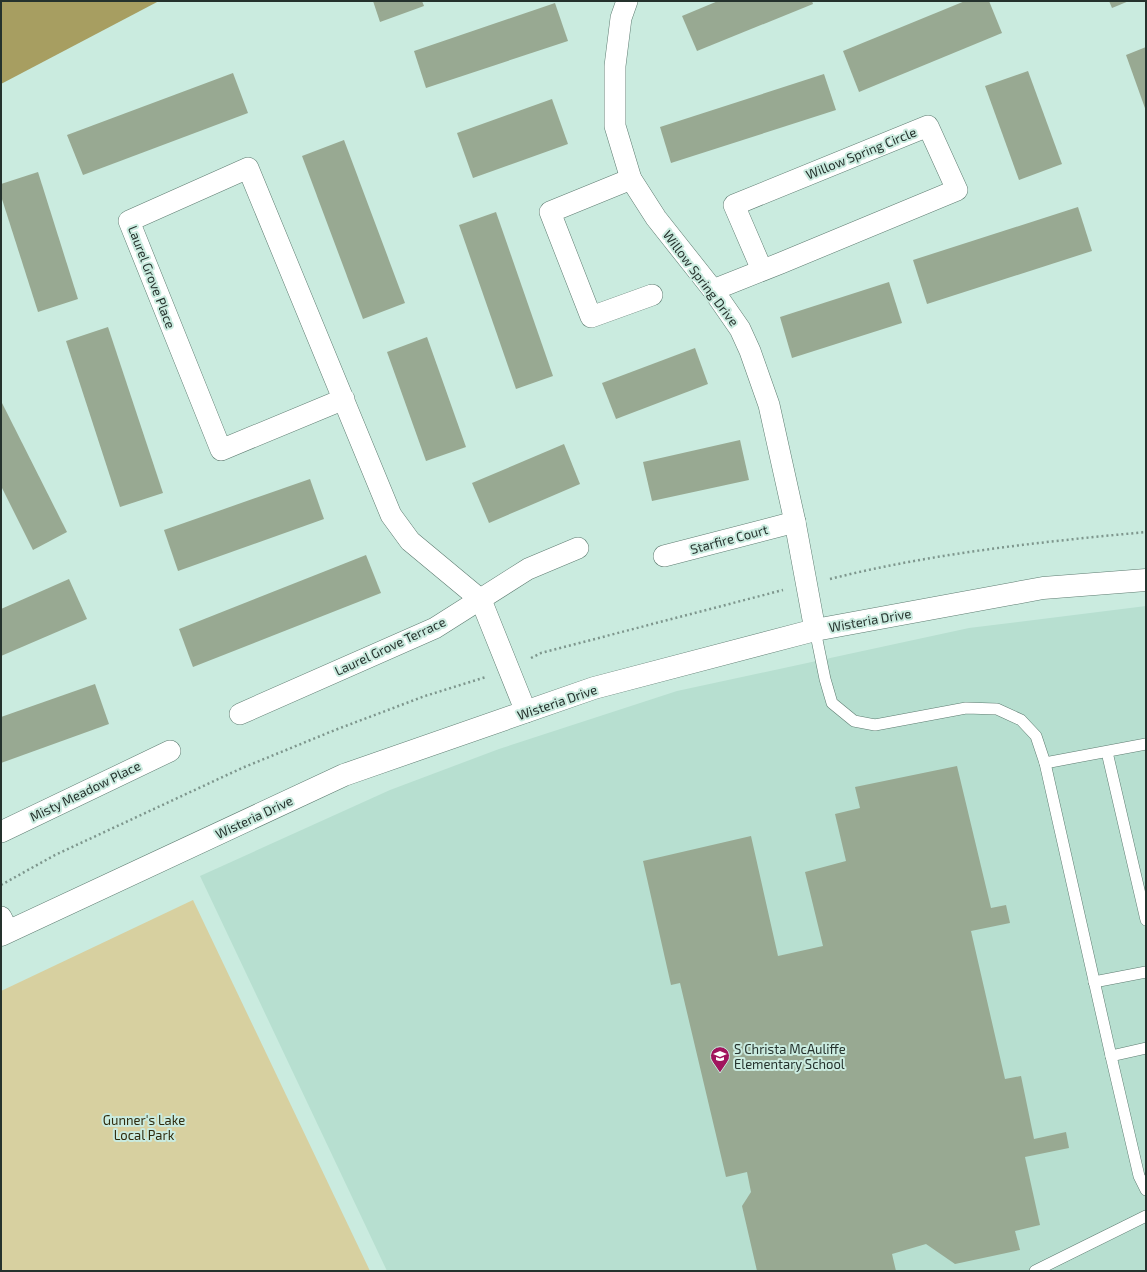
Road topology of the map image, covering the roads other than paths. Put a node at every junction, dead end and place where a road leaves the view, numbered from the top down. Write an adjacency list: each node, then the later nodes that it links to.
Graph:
1 (627, 1): 2 (street, Willow Spring Drive)
2 (631, 179): 4 (street, Willow Spring Drive); 5 (street)
3 (762, 270): 3 (street, Willow Spring Circle); 4 (street, Willow Spring Circle)
4 (713, 290): 7 (street, Willow Spring Drive)
5 (652, 295)
6 (344, 399): 6 (street, Laurel Grove Place); 11 (street, Laurel Grove Place)
7 (795, 522): 9 (street, Starfire Court); 12 (street, Willow Spring Drive)
8 (578, 548): 11 (street, Laurel Grove Terrace)
9 (664, 556)
10 (1146, 580): 12 (street, Wisteria Drive)
11 (481, 600): 13 (street, Laurel Grove Place); 14 (street, Laurel Grove Terrace)
12 (815, 630): 13 (street, Wisteria Drive); 18 (lane)
13 (526, 712): 21 (street, Wisteria Drive)
14 (240, 714)
15 (1146, 744): 17 (lane)
16 (170, 751): 19 (street, Misty Meadow Place)
17 (1107, 752): 18 (lane); 20 (lane)
18 (1044, 764): 23 (lane)
19 (1, 832)
20 (1146, 920)
21 (3, 928)
22 (1146, 972): 23 (lane)
23 (1094, 982): 25 (lane)
24 (1146, 1048): 25 (lane)
25 (1111, 1056): 26 (lane)
26 (1146, 1190)
27 (1146, 1216): 28 (lane)
28 (1035, 1271)

